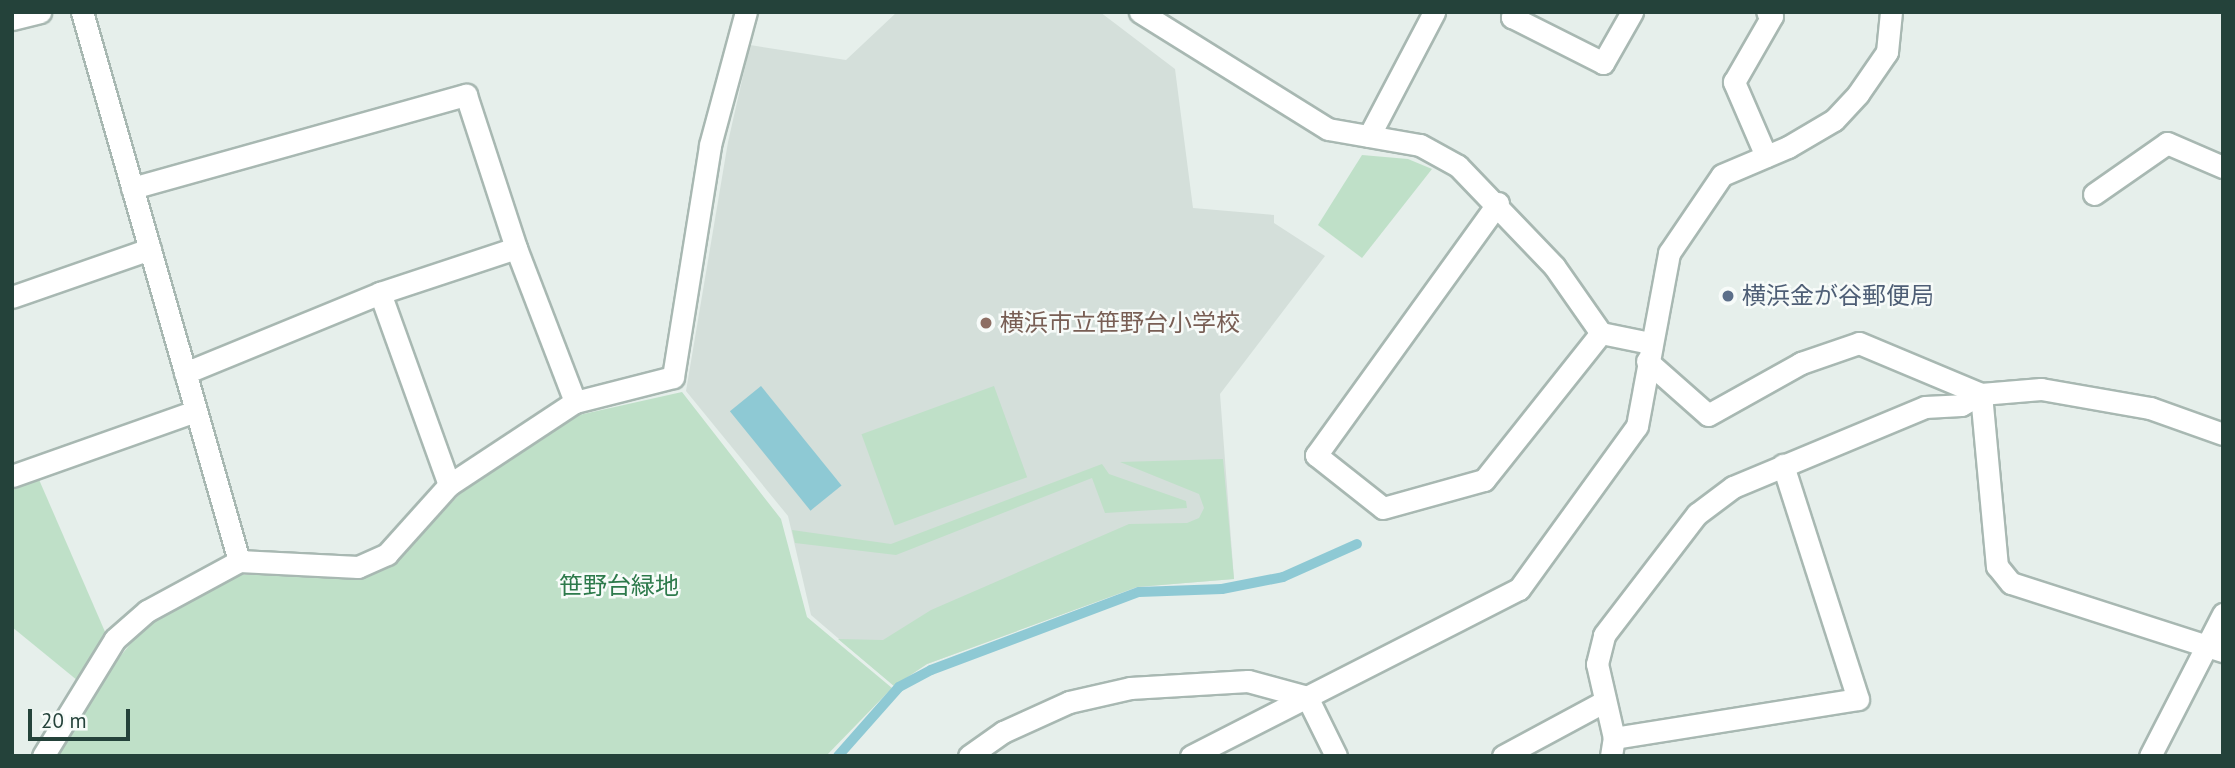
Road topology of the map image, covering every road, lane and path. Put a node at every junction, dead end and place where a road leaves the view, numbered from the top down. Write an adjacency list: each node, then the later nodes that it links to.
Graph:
1 (40, 12): 10 (street)
2 (82, 12): 14 (street)
3 (746, 12): 25 (street)
4 (1140, 12): 11 (street)
5 (1434, 12): 11 (street)
6 (1515, 12): 7 (street)
7 (1632, 12)
8 (1767, 12): 12 (street)
9 (1891, 12): 12 (street)
10 (12, 19)
11 (1369, 136): 16 (street)
12 (1766, 156): 22 (street)
13 (2223, 167): 15 (street)
14 (132, 187): 17 (street); 18 (street)
15 (2094, 194)
16 (1498, 202): 21 (street); 21 (street)
17 (516, 248): 19 (street); 25 (street)
18 (150, 249): 20 (street); 23 (street)
19 (380, 293): 23 (street); 30 (street)
20 (12, 297)
21 (1601, 333): 22 (street)
22 (1648, 352): 24 (street); 34 (street)
23 (185, 373): 26 (street)
24 (1981, 394): 27 (street); 28 (street); 33 (street)
25 (575, 402): 30 (street)
26 (196, 411): 29 (street); 31 (street)
27 (2223, 433)
28 (1783, 466): 35 (street); 36 (street)
29 (12, 476)
30 (449, 485): 31 (street)
31 (239, 561): 37 (street)
32 (2223, 614): 33 (street)
33 (2214, 648): 42 (street)
34 (1307, 697): 38 (street); 39 (street); 40 (street)
35 (1605, 701): 36 (street); 41 (street)
36 (1613, 747)
37 (43, 756)
38 (969, 756)
39 (1191, 756)
40 (1336, 756)
41 (1503, 756)
42 (2150, 756)

